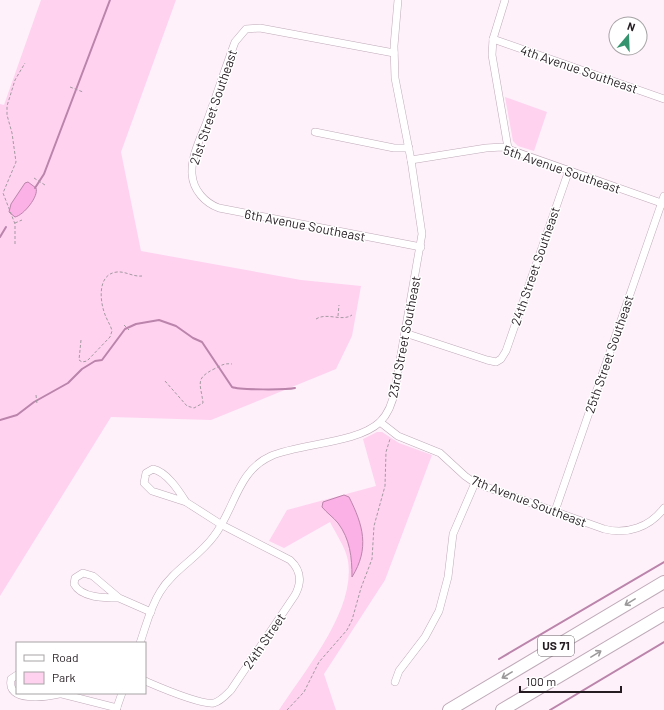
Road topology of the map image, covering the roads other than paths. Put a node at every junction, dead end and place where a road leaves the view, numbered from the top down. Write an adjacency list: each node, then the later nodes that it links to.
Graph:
1 (398, 0): 4 (street, 23rd Street Southeast)
2 (506, 0): 3 (street)
3 (493, 39): 5 (street, 4th Avenue Southeast); 8 (street)
4 (394, 53): 7 (street, 23rd Street Southeast); 11 (street, 21st Street Southeast)
5 (664, 99)
6 (315, 132): 7 (street)
7 (409, 148): 9 (street, 23rd Street Southeast)
8 (508, 148): 9 (street, 5th Avenue Southeast); 10 (street, 5th Avenue Southeast)
9 (411, 160): 13 (street, 23rd Street Southeast)
10 (569, 170): 12 (street, 5th Avenue Southeast); 14 (street, 24th Street Southeast)
11 (196, 189): 13 (street, 6th Avenue Southeast)
12 (663, 201): 19 (street, 25th Street Southeast)
13 (421, 247): 14 (street, 23rd Street Southeast)
14 (405, 333): 15 (street, 23rd Street Southeast)
15 (380, 422): 16 (street, 7th Avenue Southeast); 20 (street)
16 (475, 483): 19 (street, 7th Avenue Southeast); 28 (street)
17 (186, 502): 17 (street); 20 (street)
18 (664, 508): 19 (street, 7th Avenue Southeast)
19 (555, 511)
20 (222, 525): 23 (street); 27 (street, 24th Street)
21 (664, 582): 36 (highway, US 71, one-way to 36)
22 (118, 598): 22 (street); 23 (street)
23 (151, 612): 25 (street)
24 (664, 614): 29 (highway, US 71, one-way to 24)
25 (140, 642)
26 (16, 676): 30 (street)
27 (146, 681)
28 (395, 682)
29 (548, 683): 37 (highway, US 71); 38 (highway)
30 (16, 692)
31 (19, 694): 32 (street)
32 (53, 694)
33 (62, 694): 35 (street)
34 (122, 694): 35 (street)
35 (117, 709)
36 (449, 710)
37 (502, 710)
38 (508, 710)

